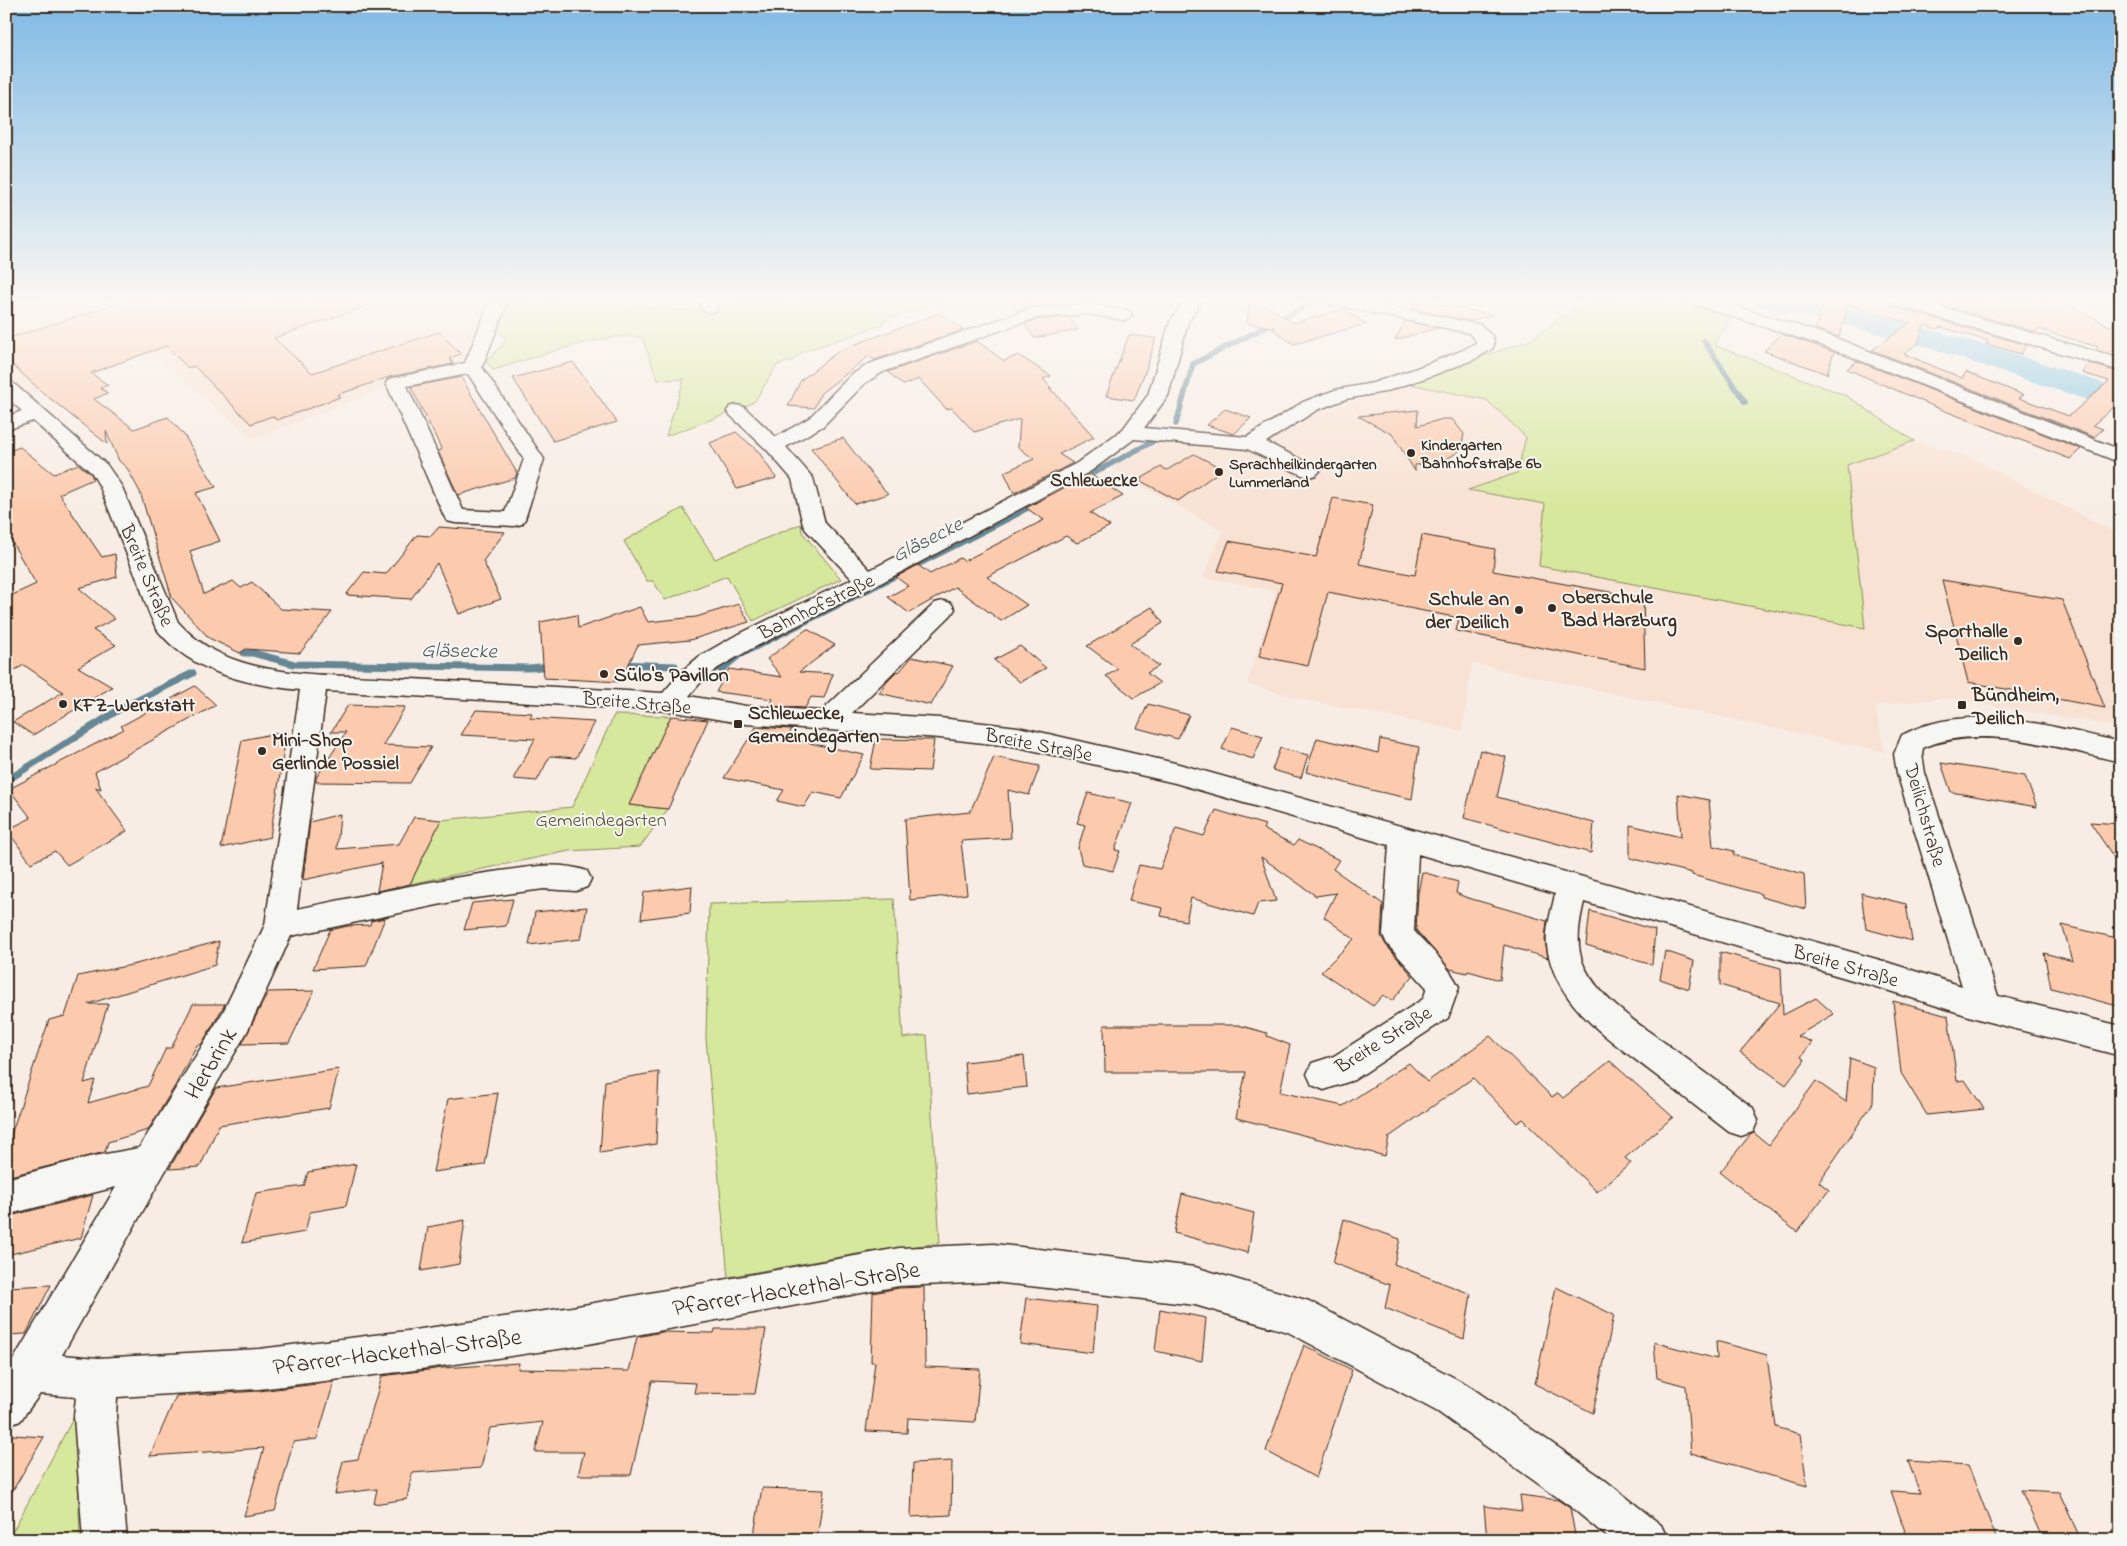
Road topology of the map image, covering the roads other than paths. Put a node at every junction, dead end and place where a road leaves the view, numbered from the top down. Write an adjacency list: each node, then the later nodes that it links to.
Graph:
1 (448, 372): 2 (street)
2 (476, 372)
3 (869, 372): 13 (street)
4 (1165, 372): 11 (street, Bahnhofstraße)
5 (1421, 372): 12 (street)
6 (1907, 372): 14 (street)
7 (6, 387): 9 (street, Breite Straße)
8 (737, 410): 13 (street)
9 (37, 413): 10 (street); 18 (street, Breite Straße)
10 (6, 424)
11 (1130, 433): 12 (street); 16 (street, Bahnhofstraße)
12 (1250, 443): 15 (street)
13 (774, 446): 16 (street)
14 (2121, 456)
15 (1309, 471)
16 (867, 581): 19 (street, Bahnhofstraße)
17 (943, 609): 20 (street)
18 (314, 682): 19 (street, Breite Straße); 25 (street, Herbrink)
19 (668, 702): 20 (street, Breite Straße)
20 (828, 720): 22 (street, Breite Straße)
21 (2121, 752): 26 (street, Deilichstraße)
22 (1404, 838): 24 (street, Breite Straße); 28 (street, Breite Straße)
23 (576, 879): 25 (street)
24 (1572, 886): 26 (street, Breite Straße); 29 (street)
25 (280, 925): 30 (street, Herbrink)
26 (1985, 1007): 27 (street, Breite Straße)
27 (2121, 1041)
28 (1324, 1074)
29 (1742, 1120)
30 (150, 1163): 31 (street); 32 (street, Herbrink)
31 (6, 1197)
32 (30, 1373): 33 (street, Pfarrer-Hackethal-Straße); 34 (street, Herbrink)
33 (98, 1378): 35 (street); 36 (street, Pfarrer-Hackethal-Straße)
34 (6, 1407)
35 (105, 1540)
36 (1646, 1540)

